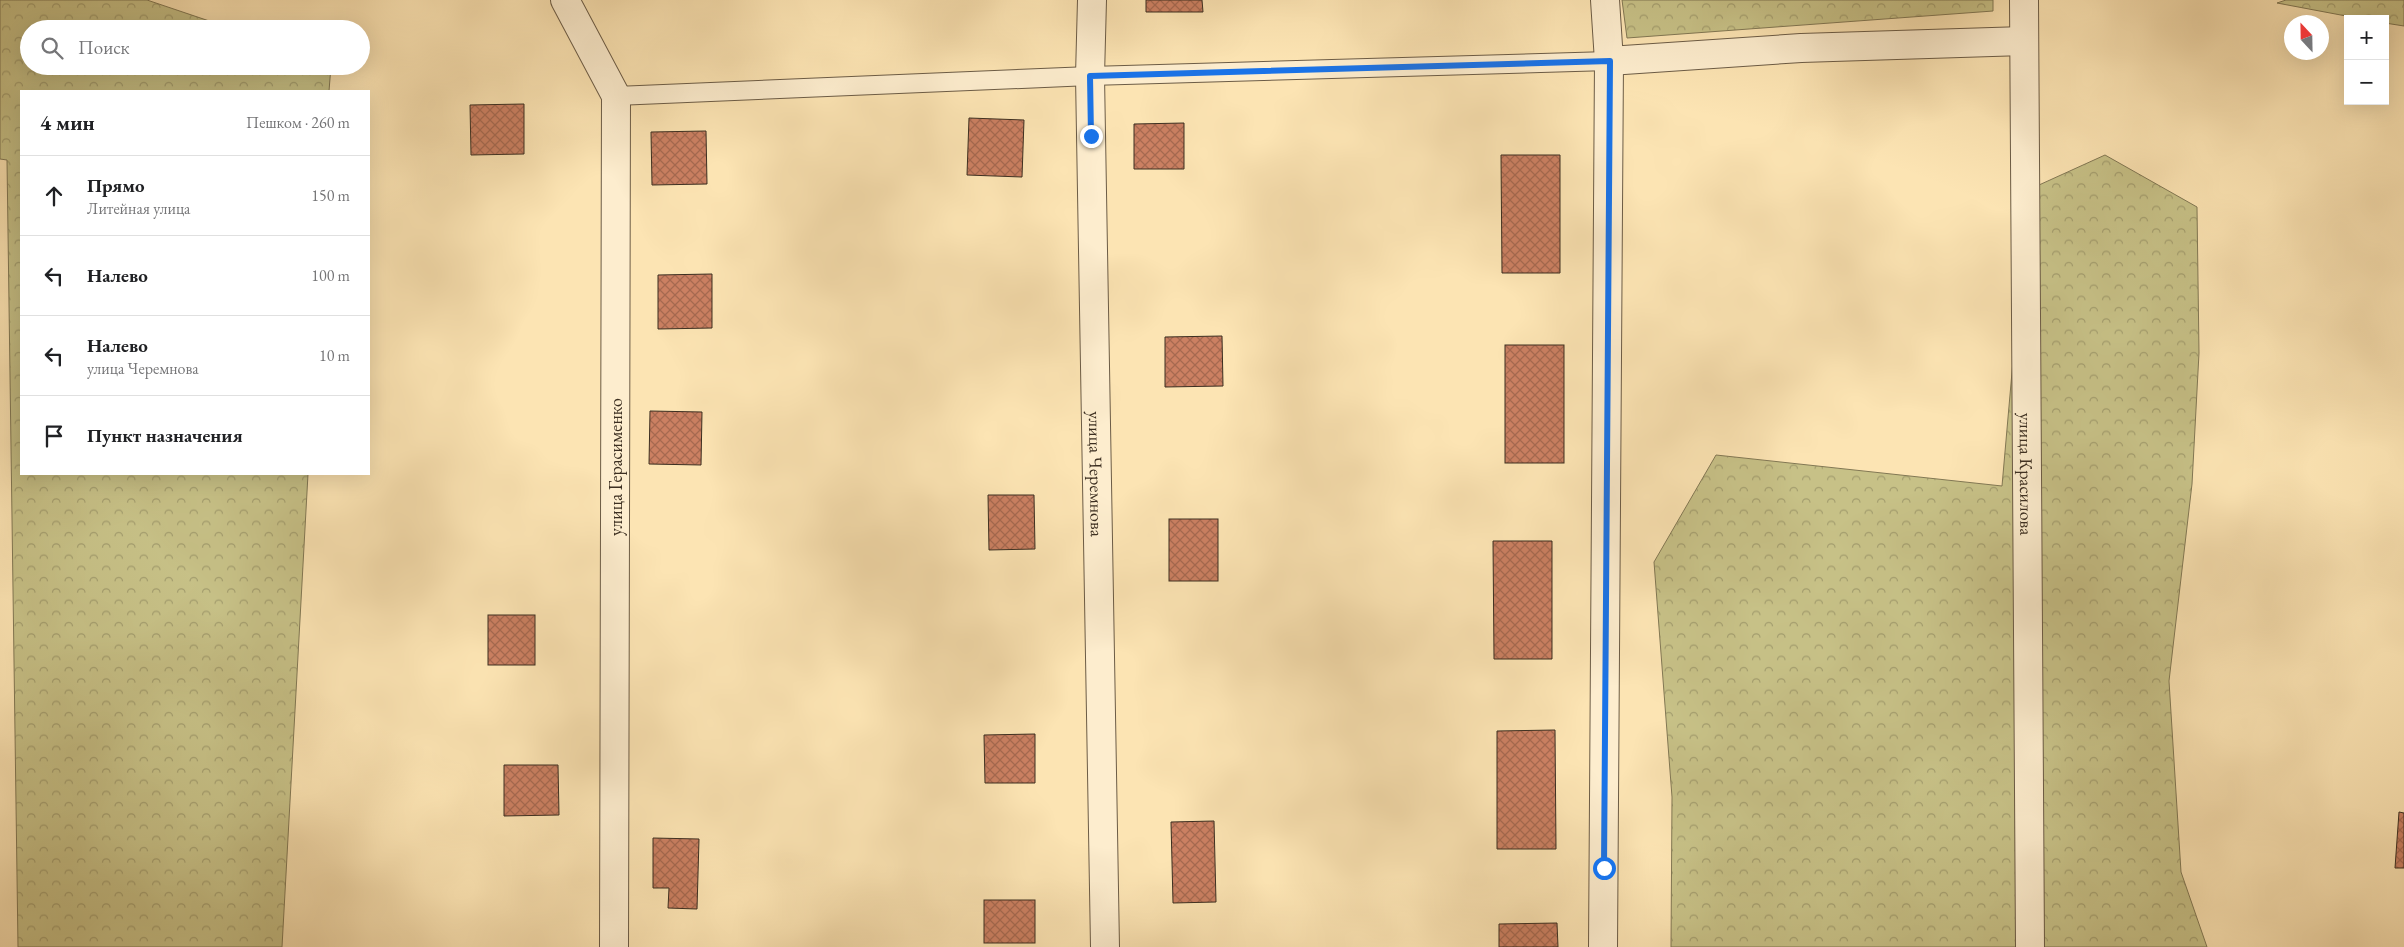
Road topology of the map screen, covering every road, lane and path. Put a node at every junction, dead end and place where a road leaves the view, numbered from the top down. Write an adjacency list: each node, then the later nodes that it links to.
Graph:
1 (565, 0): 8 (street, улица Герасименко)
2 (1092, 0): 7 (street, улица Черемнова)
3 (1605, 0): 6 (street)
4 (2024, 0): 5 (street, улица Красилова)
5 (2024, 42): 6 (street); 12 (street, улица Красилова)
6 (1610, 61): 7 (lane); 11 (street)
7 (1090, 76): 8 (lane); 10 (street, улица Черемнова)
8 (616, 96): 9 (street, улица Герасименко)
9 (614, 947)
10 (1105, 947)
11 (1604, 947)
12 (2030, 947)

